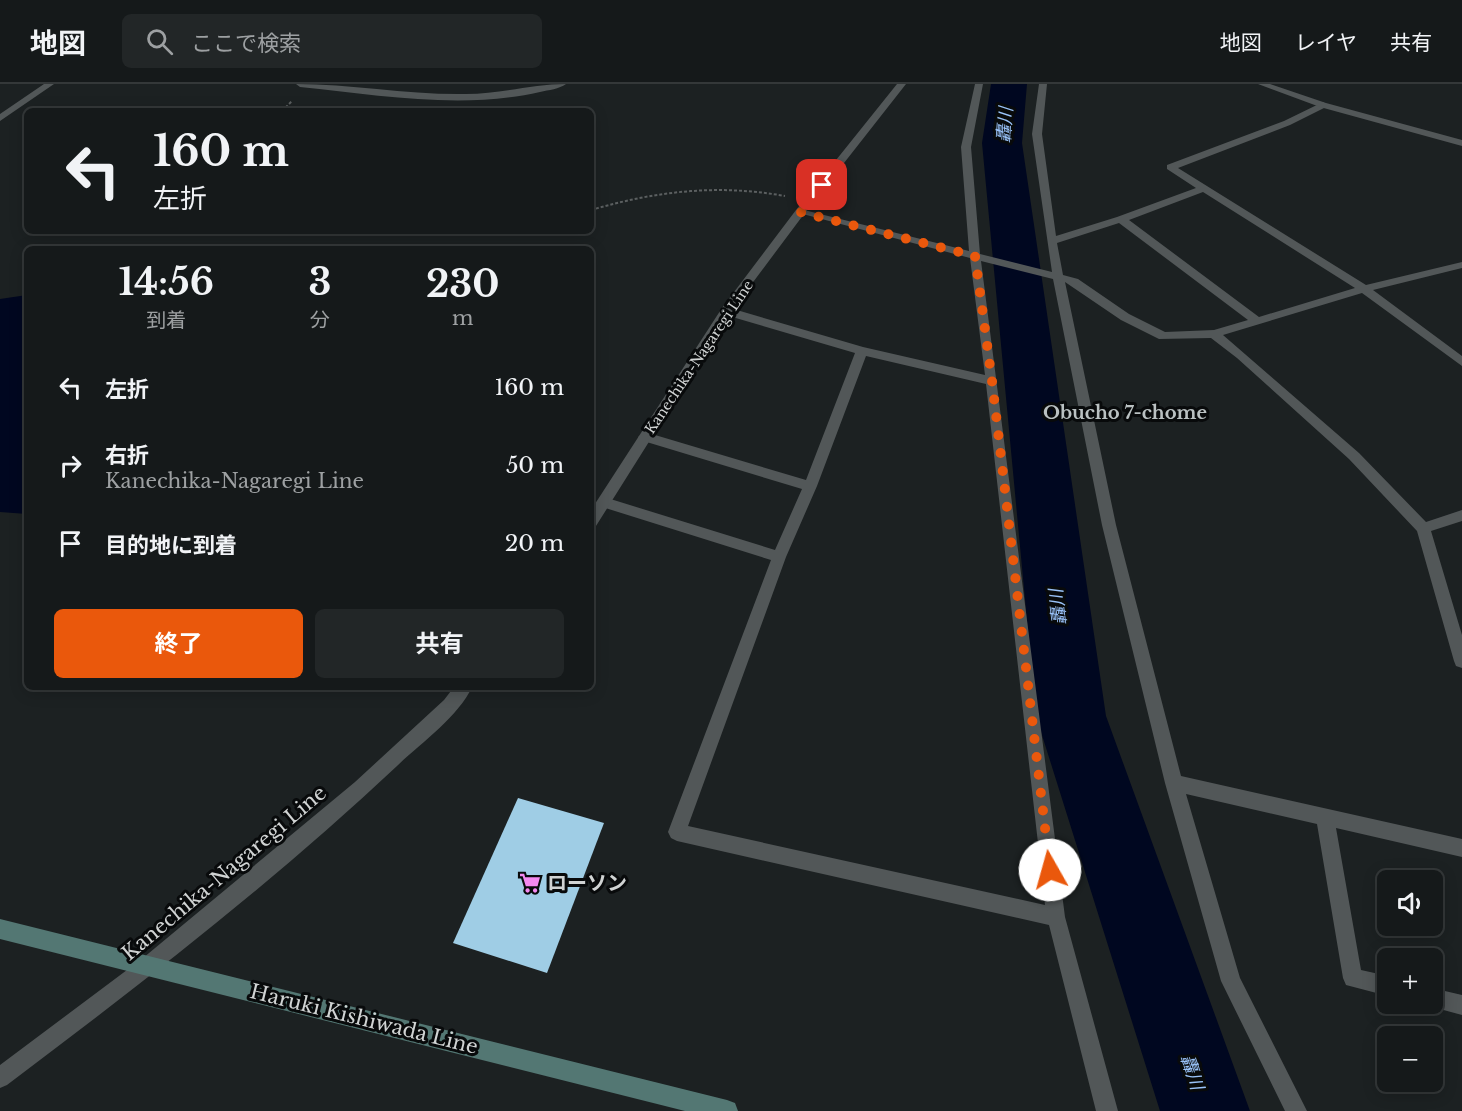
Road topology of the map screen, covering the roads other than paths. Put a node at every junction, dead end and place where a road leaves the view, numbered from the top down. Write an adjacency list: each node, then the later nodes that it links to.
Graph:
1 (50, 84): 9 (street)
2 (300, 84): 3 (street)
3 (562, 84)
4 (902, 84): 12 (street, Kanechika-Nagaregi Line)
5 (980, 84): 15 (street)
6 (1043, 84): 14 (street)
7 (1262, 84): 8 (street)
8 (1323, 105): 10 (street); 11 (street)
9 (0, 118)
10 (1462, 143)
11 (1203, 188): 13 (street); 18 (street)
12 (800, 212): 15 (street); 19 (street, Kanechika-Nagaregi Line)
13 (1121, 219): 14 (street); 20 (street)
14 (1051, 241): 17 (street)
15 (975, 256): 17 (street); 24 (street)
16 (1462, 265): 18 (street)
17 (1057, 276): 21 (street); 36 (street)
18 (1364, 289): 20 (street); 23 (street)
19 (726, 311): 22 (street); 25 (street, Kanechika-Nagaregi Line)
20 (1257, 321): 21 (street)
21 (1214, 334): 30 (street)
22 (862, 351): 24 (street); 26 (street)
23 (1462, 362)
24 (992, 381): 39 (street)
25 (645, 437): 26 (street); 27 (street, Kanechika-Nagaregi Line)
26 (810, 486): 31 (street)
27 (604, 502): 29 (street, Kanechika-Nagaregi Line); 31 (street)
28 (1462, 515): 30 (street)
29 (594, 517)
30 (1423, 528): 32 (street)
31 (779, 557): 39 (street)
32 (1446, 610): 33 (street); 34 (street)
33 (1462, 613)
34 (1462, 661)
35 (462, 690): 41 (street, Kanechika-Nagaregi Line)
36 (1174, 783): 37 (street); 48 (street)
37 (1325, 817): 38 (street); 42 (street)
38 (1462, 848)
39 (1056, 917): 47 (street)
40 (0, 929): 41 (main road, Haruki Kishiwada Line)
41 (150, 965): 45 (street, Kanechika-Nagaregi Line); 46 (main road, Haruki Kishiwada Line)
42 (1377, 983)
43 (1443, 1001): 44 (street)
44 (1462, 1005)
45 (0, 1078)
46 (727, 1111)
47 (1107, 1111)
48 (1296, 1111)

